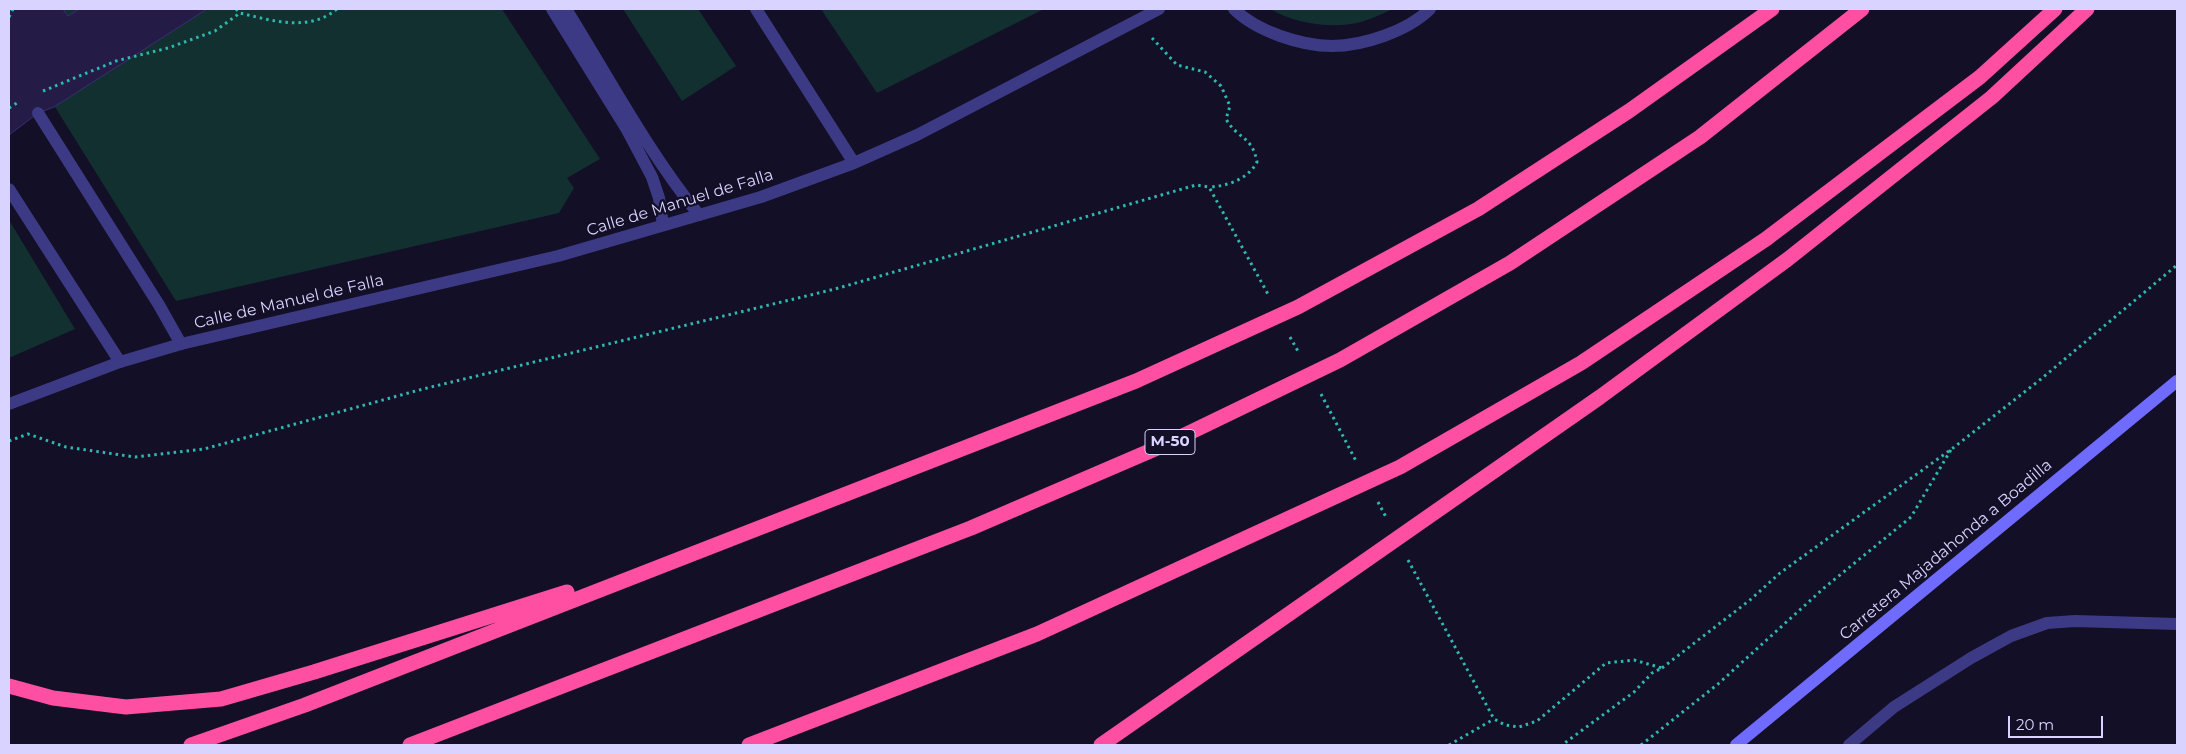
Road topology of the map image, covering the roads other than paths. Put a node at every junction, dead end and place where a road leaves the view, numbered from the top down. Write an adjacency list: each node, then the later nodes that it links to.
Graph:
1 (552, 9): 15 (street)
2 (566, 9): 14 (street)
3 (756, 9): 12 (street)
4 (1159, 9): 12 (street, Calle de Manuel de Falla)
5 (1234, 9): 6 (street)
6 (1430, 9)
7 (1772, 9): 20 (highway)
8 (1862, 9): 24 (highway, M-50)
9 (2055, 9): 25 (highway)
10 (2087, 9): 26 (highway)
11 (38, 113): 16 (street, Calle de Manuel de Falla)
12 (854, 163): 14 (street, Calle de Manuel de Falla)
13 (9, 188): 17 (street)
14 (699, 215): 15 (street, Calle de Manuel de Falla)
15 (663, 225): 16 (street, Calle de Manuel de Falla)
16 (181, 344): 17 (street, Calle de Manuel de Falla)
17 (120, 362): 19 (street, Calle de Manuel de Falla)
18 (2177, 380): 27 (street, Carretera Majadahonda a Boadilla)
19 (9, 404)
20 (699, 550): 22 (highway); 23 (highway)
21 (2177, 624): 28 (street)
22 (9, 686)
23 (191, 745)
24 (410, 745)
25 (749, 745)
26 (1101, 745)
27 (1736, 745)
28 (1849, 745)

